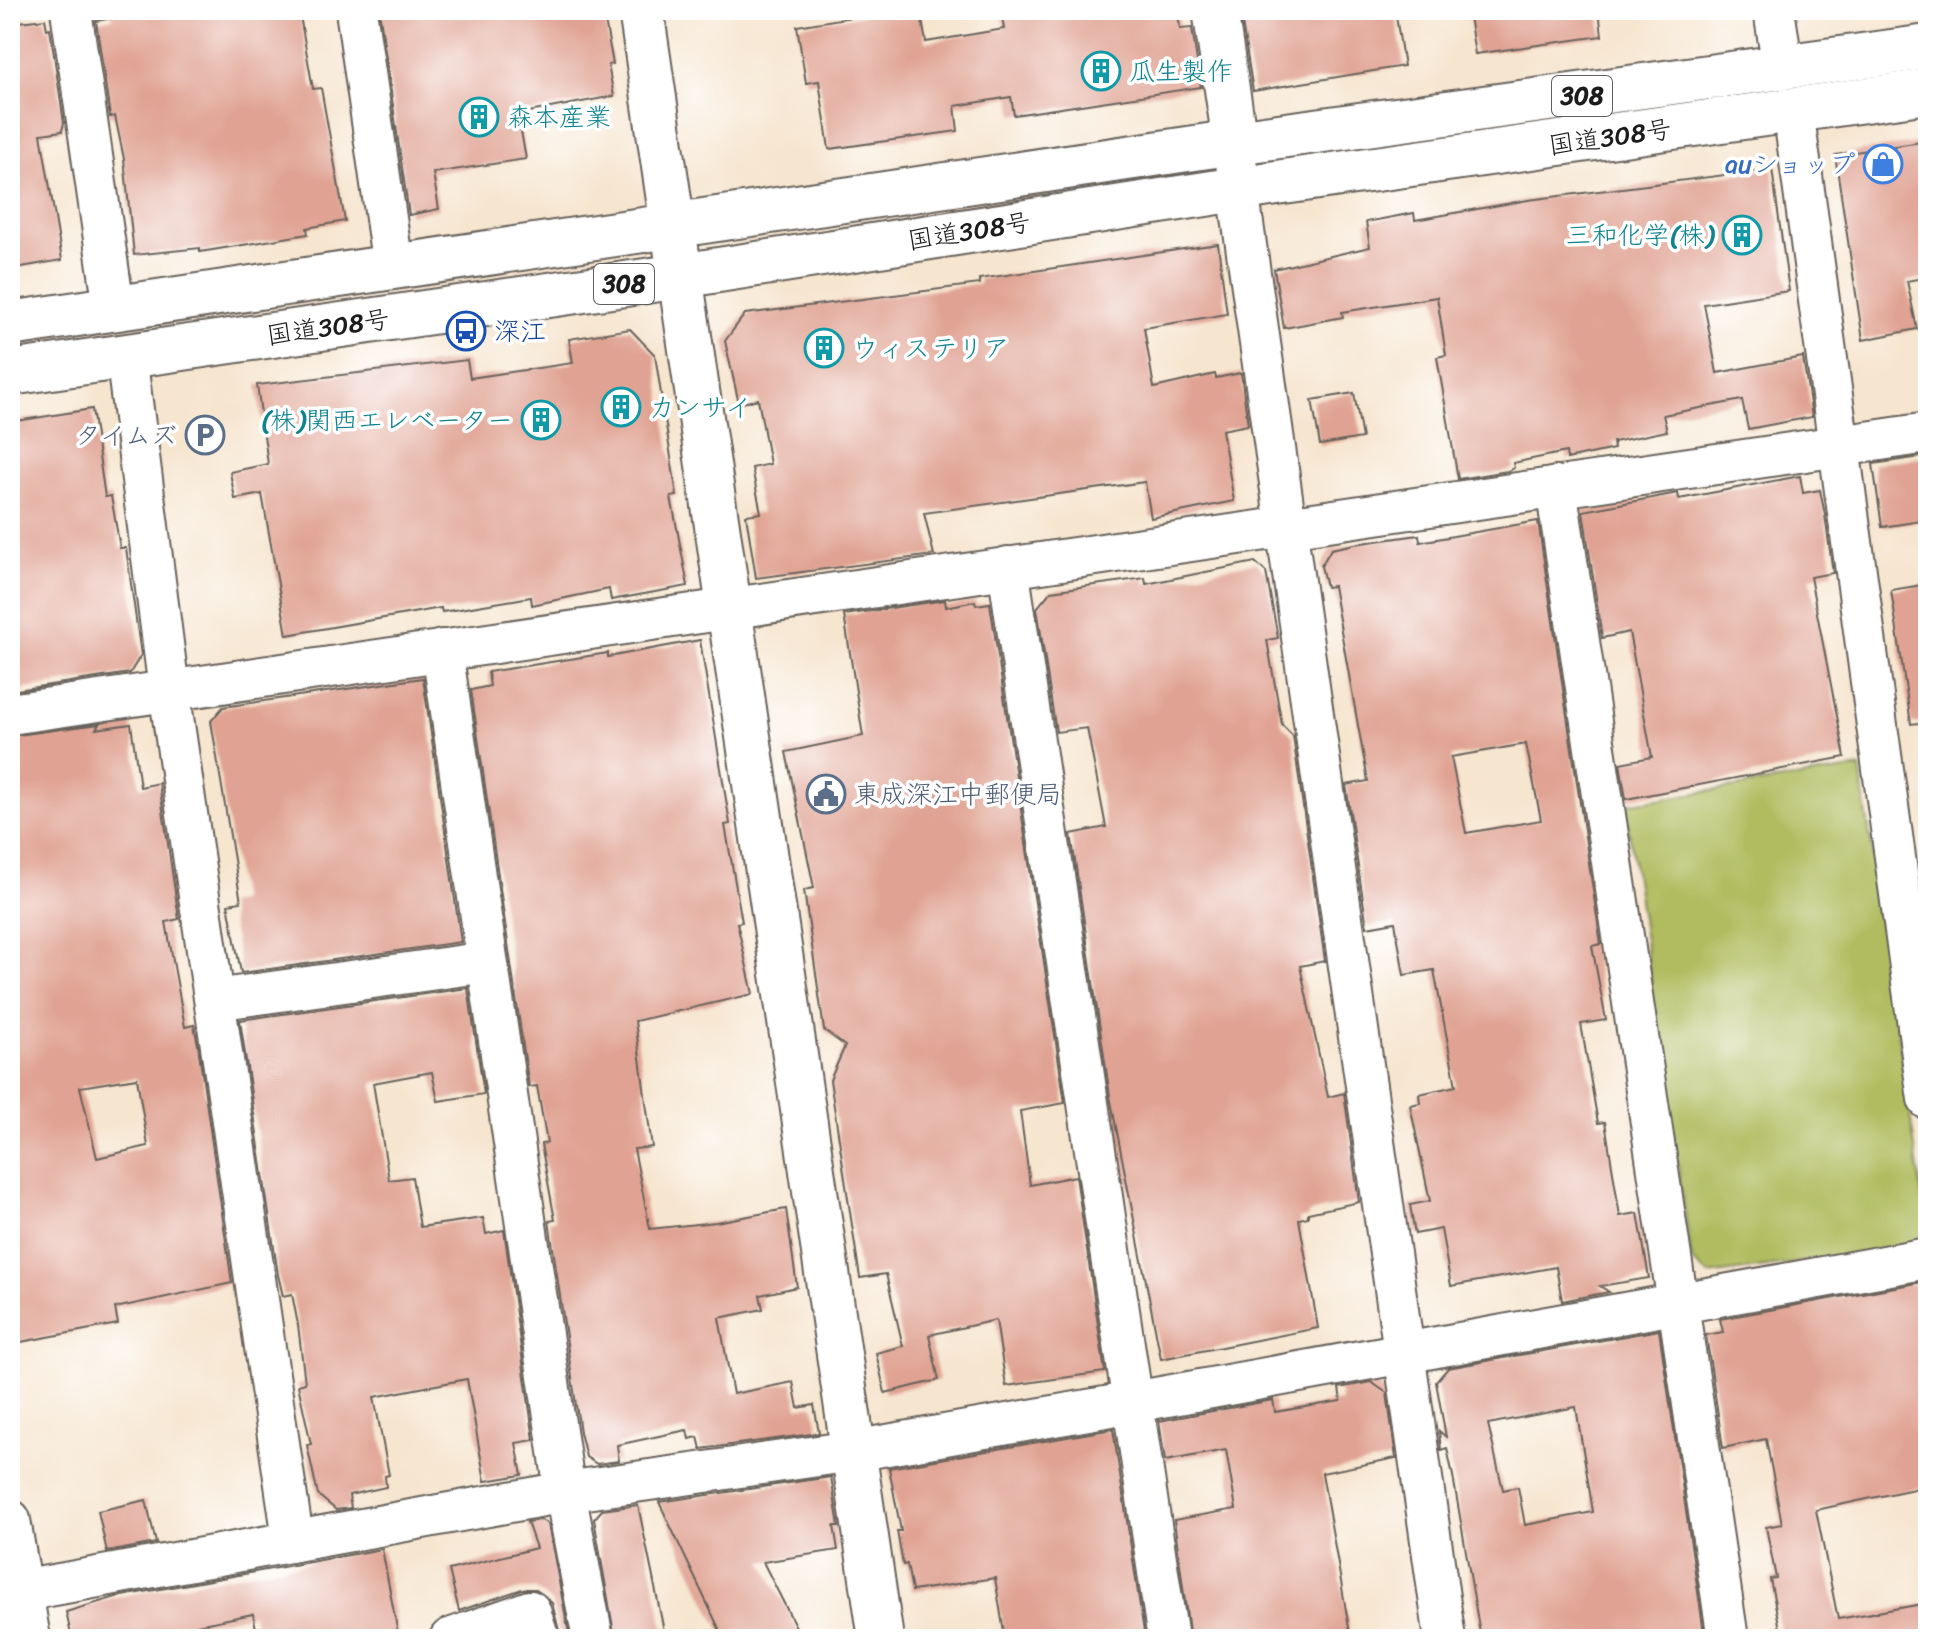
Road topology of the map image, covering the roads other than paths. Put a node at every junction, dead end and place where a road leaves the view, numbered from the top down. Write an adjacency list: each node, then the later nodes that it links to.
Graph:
1 (71, 10): 15 (street)
2 (356, 10): 13 (street)
3 (641, 10): 12 (main road)
4 (1215, 10): 10 (main road)
5 (1774, 10): 7 (street)
6 (1928, 47): 7 (main road, 国道308号 / 308)
7 (1783, 69): 10 (main road, 国道308号 / 308)
8 (1928, 91): 9 (main road, 国道308号 / 308)
9 (1793, 110): 11 (main road, 国道308号 / 308); 20 (street)
10 (1235, 142): 11 (street); 12 (main road, 国道308号 / 308)
11 (1238, 189): 14 (main road, 国道308号 / 308); 22 (street)
12 (673, 226): 13 (main road, 国道308号 / 308); 14 (main road)
13 (393, 267): 15 (main road, 国道308号 / 308)
14 (680, 276): 17 (main road, 国道308号 / 308); 24 (main road)
15 (114, 308): 16 (main road, 国道308号 / 308)
16 (10, 324)
17 (126, 355): 18 (main road, 国道308号 / 308); 26 (street)
18 (10, 373)
19 (1928, 433): 20 (street)
20 (1837, 446): 21 (street); 30 (street)
21 (1556, 487): 22 (street); 32 (street)
22 (1287, 526): 23 (street); 33 (street)
23 (1008, 567): 24 (street); 34 (street)
24 (727, 608): 25 (street); 35 (main road)
25 (442, 650): 26 (street); 28 (street)
26 (169, 690): 27 (street); 29 (street)
27 (10, 714)
28 (487, 962): 29 (street); 36 (street)
29 (215, 1000): 38 (street)
30 (1928, 1099)
31 (1928, 1258): 32 (street)
32 (1680, 1306): 33 (street); 47 (street)
33 (1402, 1354): 34 (street); 46 (street)
34 (1134, 1402): 35 (street); 45 (street)
35 (853, 1451): 36 (street); 44 (main road)
36 (565, 1492): 38 (street); 43 (street)
37 (10, 1520): 39 (street)
38 (293, 1539): 39 (street)
39 (15, 1592): 40 (street)
40 (30, 1639)
41 (450, 1639): 42 (street)
42 (539, 1639)
43 (593, 1639)
44 (881, 1639)
45 (1168, 1639)
46 (1445, 1639)
47 (1728, 1639)

